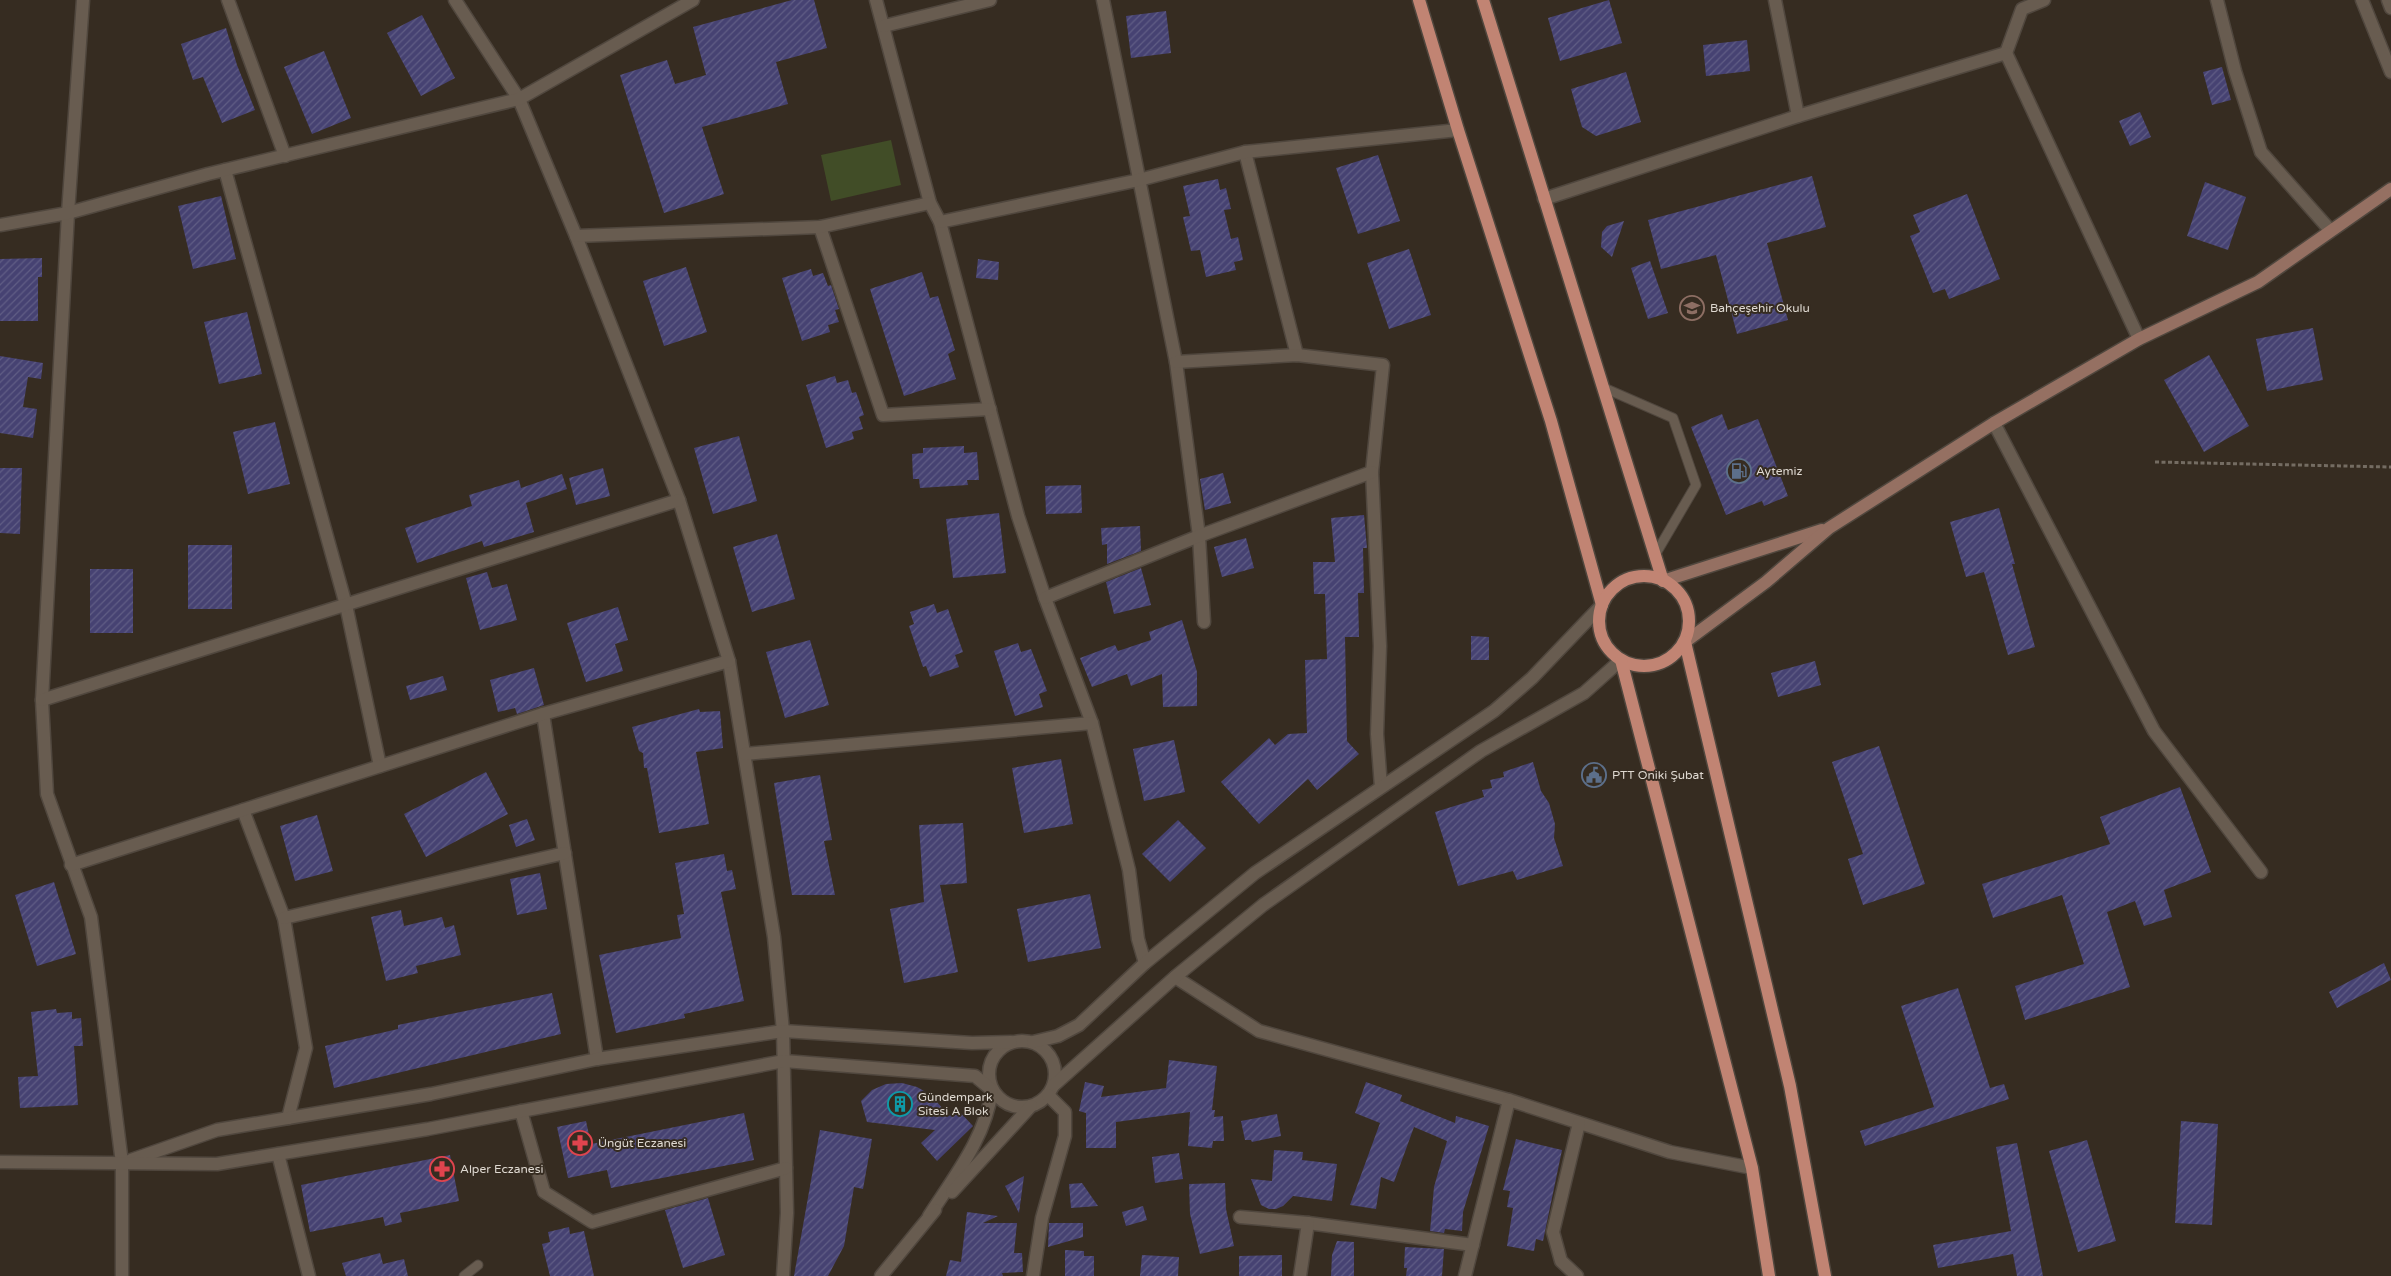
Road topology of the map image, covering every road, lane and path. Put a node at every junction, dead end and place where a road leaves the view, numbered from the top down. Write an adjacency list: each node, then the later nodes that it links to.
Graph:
1 (83, 0): 29 (street)
2 (228, 0): 23 (street)
3 (455, 0): 19 (street)
4 (693, 0): 19 (street)
5 (876, 0): 16 (street)
6 (990, 0): 16 (street)
7 (1103, 0): 25 (street)
8 (1419, 0): 21 (main road)
9 (1483, 0): 27 (main road)
10 (1775, 0): 20 (street)
11 (2044, 0): 17 (street)
12 (2217, 0): 33 (street)
13 (2362, 0): 18 (street)
14 (2388, 0): 15 (street)
15 (2391, 8)
16 (884, 26): 28 (street)
17 (2006, 53): 20 (street); 35 (street)
18 (2391, 72)
19 (518, 99): 23 (street); 34 (street)
20 (1798, 116): 27 (street)
21 (1458, 130): 22 (street); 51 (main road)
22 (1245, 152): 25 (street); 36 (street)
23 (285, 156): 24 (street)
24 (225, 170): 29 (street); 50 (street)
25 (1139, 180): 30 (street); 37 (street)
26 (2391, 189): 33 (street)
27 (1544, 199): 38 (main road)
28 (930, 203): 30 (street); 32 (street)
29 (68, 213): 31 (street); 56 (street)
30 (940, 222): 39 (street)
31 (0, 225)
32 (820, 228): 34 (street); 39 (street)
33 (2330, 230): 35 (street)
34 (576, 236): 44 (street)
35 (2140, 339): 40 (street)
36 (1297, 355): 37 (street); 43 (street)
37 (1176, 362): 46 (street)
38 (1602, 386): 47 (main road); 47 (lane)
39 (990, 409): 49 (street)
40 (1994, 423): 45 (street); 65 (street)
41 (2155, 462): 42 (path)
42 (2391, 467)
43 (1372, 472): 46 (street); 61 (street)
44 (679, 500): 50 (street); 55 (street)
45 (1829, 528): 48 (street); 53 (street)
46 (1199, 536): 49 (street); 52 (street)
47 (1654, 554): 48 (main road)
48 (1663, 581): 51 (main road); 53 (main road)
49 (1045, 598): 58 (street)
50 (346, 605): 56 (street); 60 (street)
51 (1602, 605): 54 (main road); 61 (street)
52 (1204, 622)
53 (1685, 642): 54 (main road); 101 (main road)
54 (1621, 660): 68 (street); 85 (main road)
55 (729, 661): 57 (street); 59 (street)
56 (42, 700): 64 (street)
57 (543, 714): 60 (street); 63 (street)
58 (1092, 723): 59 (street); 67 (street)
59 (745, 754): 69 (street)
60 (380, 766): 62 (street)
61 (1381, 787): 67 (street)
62 (243, 810): 64 (street); 66 (street)
63 (565, 853): 66 (street); 72 (street)
64 (71, 865): 83 (street)
65 (2261, 872)
66 (284, 918): 79 (street)
67 (1146, 963): 71 (street)
68 (1175, 977): 75 (street); 76 (street)
69 (783, 1031): 70 (street); 72 (street); 73 (street)
70 (1011, 1042): 71 (street); 74 (street)
71 (1033, 1042): 75 (street)
72 (597, 1059): 79 (street)
73 (784, 1061): 74 (street); 78 (street); 84 (street)
74 (992, 1090): 77 (street); 86 (street)
75 (1051, 1090): 77 (street); 96 (street)
76 (1509, 1100): 80 (street); 89 (street)
77 (1031, 1106): 86 (street)
78 (521, 1111): 81 (street); 84 (street)
79 (288, 1118): 83 (street)
80 (1579, 1123): 85 (street); 99 (street)
81 (278, 1154): 83 (street); 92 (street)
82 (0, 1162): 83 (street)
83 (122, 1163): 91 (street)
84 (786, 1168): 94 (street)
85 (1752, 1168): 100 (main road)
86 (929, 1216): 95 (street)
87 (1240, 1217): 88 (street)
88 (1308, 1223): 89 (street); 97 (street)
89 (1473, 1245): 98 (street)
90 (478, 1265): 93 (lane)
91 (122, 1276)
92 (309, 1276)
93 (464, 1276)
94 (783, 1276)
95 (881, 1276)
96 (1033, 1276)
97 (1300, 1276)
98 (1465, 1276)
99 (1577, 1276)
100 (1769, 1276)
101 (1825, 1276)

